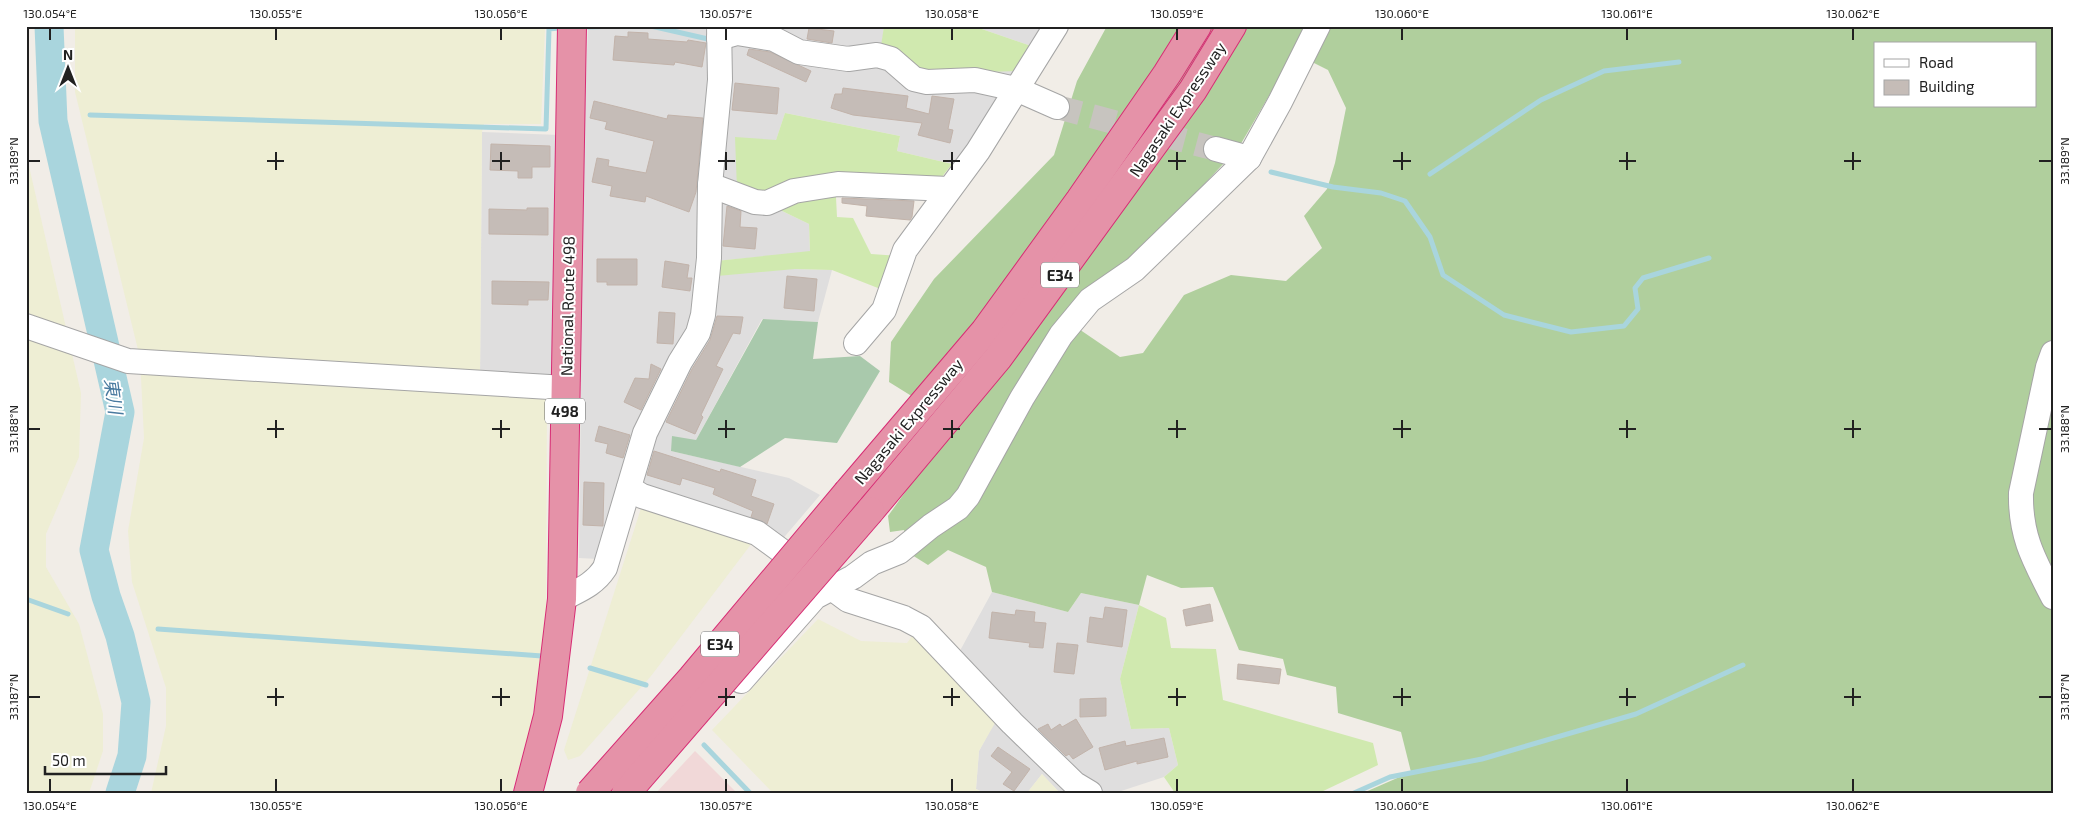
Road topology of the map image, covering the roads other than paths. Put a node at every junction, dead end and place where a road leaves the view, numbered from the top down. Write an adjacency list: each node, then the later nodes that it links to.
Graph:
1 (572, 26): 16 (highway, National Route 498 / 498)
2 (1056, 26): 7 (street)
3 (1197, 26): 22 (highway, Nagasaki Expressway / E34, bridge)
4 (1232, 26): 23 (highway, Nagasaki Expressway / E34, bridge)
5 (1318, 26): 10 (street)
6 (719, 32): 7 (street); 11 (street)
7 (1016, 89): 8 (street); 12 (street)
8 (1057, 107)
9 (1216, 150): 10 (street)
10 (1249, 158): 18 (street)
11 (710, 185): 12 (street); 17 (street)
12 (948, 189): 14 (street)
13 (26, 326): 16 (street)
14 (856, 343)
15 (2053, 352): 19 (street)
16 (566, 388): 20 (highway, National Route 498 / 498)
17 (629, 488): 18 (street); 20 (street)
18 (831, 588): 24 (street); 25 (street)
19 (2053, 597)
20 (562, 599): 21 (highway, National Route 498 / 498)
21 (528, 793)
22 (590, 793)
23 (626, 793)
24 (641, 793)
25 (1090, 793)

